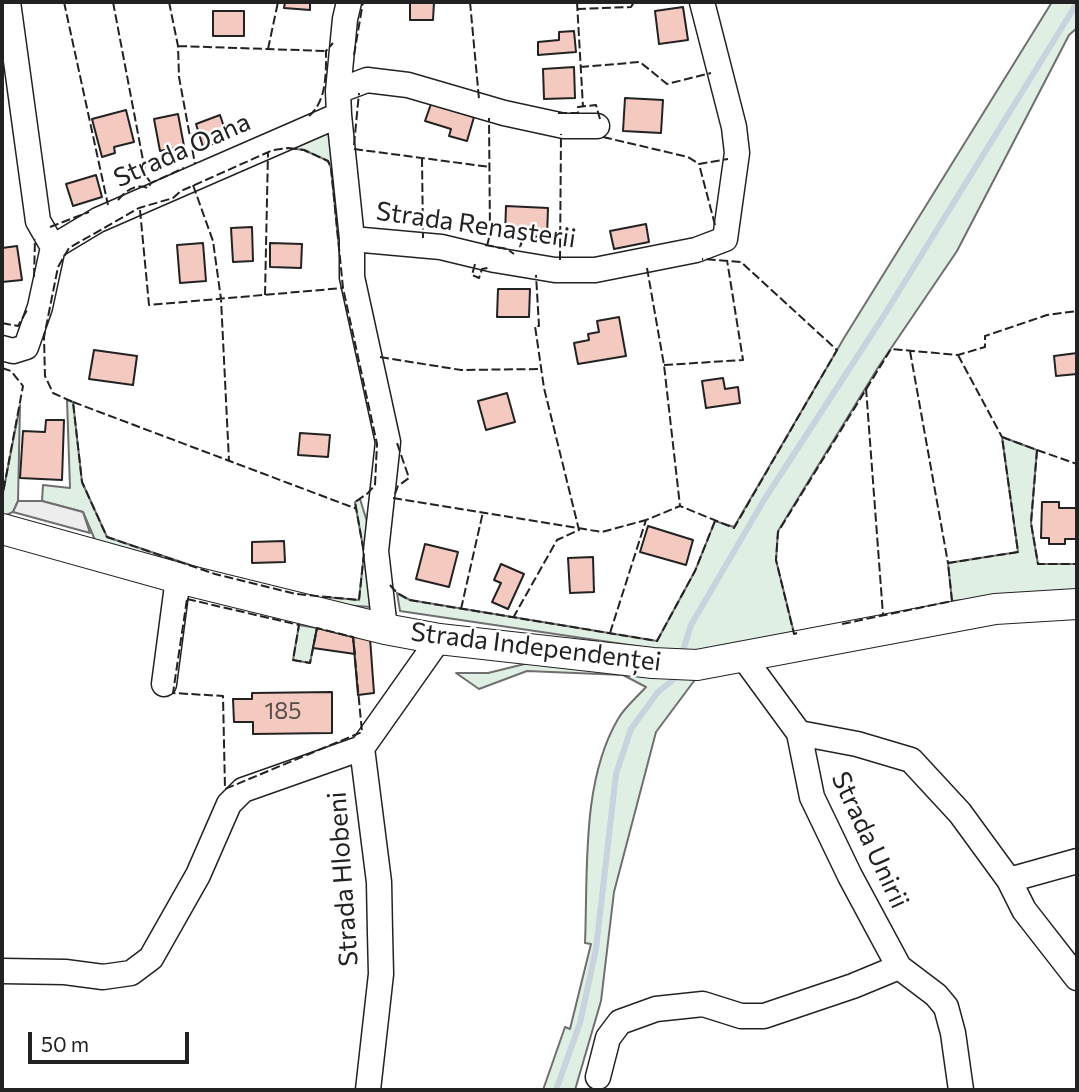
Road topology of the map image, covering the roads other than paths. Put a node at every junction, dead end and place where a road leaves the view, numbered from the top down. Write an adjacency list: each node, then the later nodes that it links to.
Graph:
1 (8, 2): 7 (street)
2 (349, 2): 4 (street, Strada Renașterii)
3 (702, 2): 6 (street, Strada Renașterii)
4 (339, 103): 5 (street); 6 (street, Strada Renașterii); 7 (street, Strada Oana)
5 (597, 126)
6 (352, 239): 12 (street, Strada Renașterii)
7 (53, 247): 8 (street)
8 (2, 348)
9 (2, 529): 10 (main road, Strada Independenței)
10 (178, 578): 12 (main road, Strada Independenței); 15 (street)
11 (1077, 604): 14 (main road, Strada Independenței)
12 (385, 629): 13 (main road, Strada Independenței)
13 (439, 639): 14 (main road, Strada Independenței); 17 (street)
14 (744, 658): 16 (street, Strada Unirii)
15 (164, 684)
16 (799, 733): 19 (street, Strada Unirii); 20 (street, Strada Unirii)
17 (362, 748): 21 (street, Strada Hlobeni); 24 (street, Strada Hlobeni)
18 (1077, 861): 19 (street)
19 (1009, 880): 22 (street, Strada Unirii)
20 (899, 967): 23 (street); 25 (street, Strada Unirii)
21 (2, 971)
22 (1077, 978)
23 (598, 1077)
24 (368, 1090)
25 (961, 1090)

